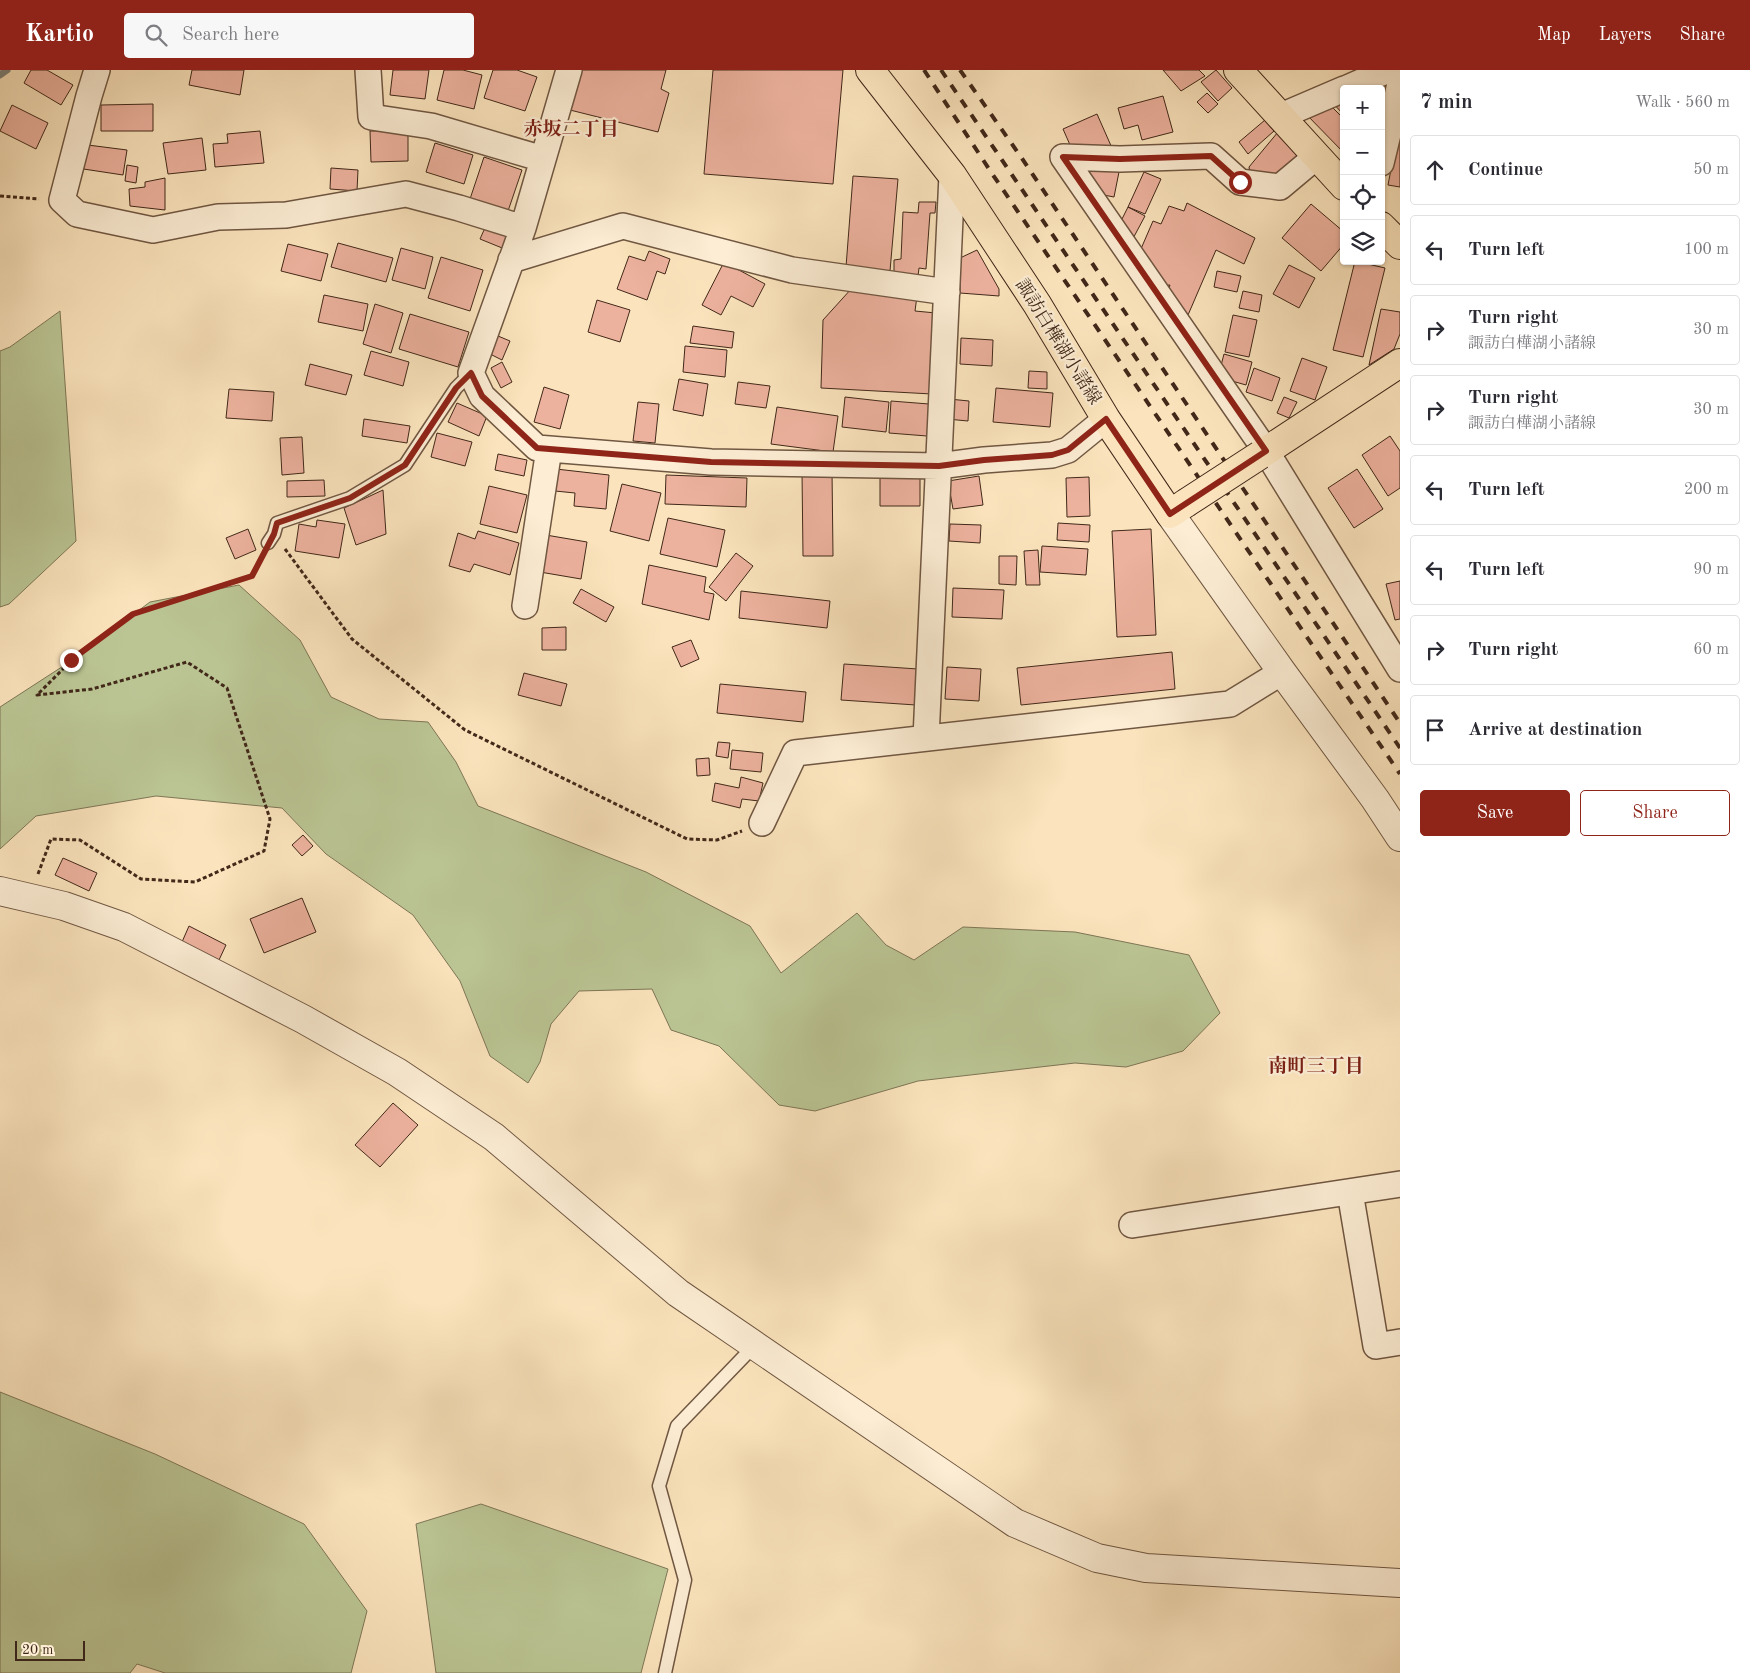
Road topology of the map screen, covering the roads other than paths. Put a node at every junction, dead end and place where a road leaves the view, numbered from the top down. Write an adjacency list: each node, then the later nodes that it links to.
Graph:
1 (97, 70): 16 (street)
2 (368, 70): 13 (street)
3 (569, 70): 13 (street)
4 (870, 70): 14 (main road, 諏訪白樺湖小諸線)
5 (1238, 70): 10 (main road)
6 (1388, 70): 8 (street)
7 (1400, 84): 11 (street)
8 (1353, 85)
9 (1340, 91): 10 (street)
10 (1281, 116): 12 (main road)
11 (1385, 146)
12 (1317, 156): 15 (main road); 25 (street)
13 (543, 159): 16 (street)
14 (952, 175): 20 (street); 23 (main road, 諏訪白樺湖小諸線)
15 (1340, 182)
16 (523, 228): 19 (street)
17 (1385, 230): 18 (main road)
18 (1400, 245)
19 (511, 260): 20 (street); 22 (street)
20 (947, 292): 26 (street)
21 (1400, 363): 25 (main road)
22 (471, 373): 24 (street); 28 (lane)
23 (1106, 419): 26 (street); 27 (main road, 諏訪白樺湖小諸線)
24 (549, 449): 26 (street); 29 (street)
25 (1263, 453): 27 (main road, bridge); 30 (street)
26 (939, 466): 32 (street)
27 (1178, 509): 31 (street)
28 (271, 539)
29 (525, 606)
30 (1400, 669)
31 (1282, 672): 32 (street); 34 (street)
32 (926, 738): 33 (street)
33 (762, 823)
34 (1400, 837)
35 (0, 891): 40 (street)
36 (1400, 1184): 37 (street)
37 (1350, 1192): 38 (street); 39 (street)
38 (1132, 1225)
39 (1400, 1342)
40 (755, 1345): 41 (street); 42 (lane)
41 (1400, 1583)
42 (665, 1673)

